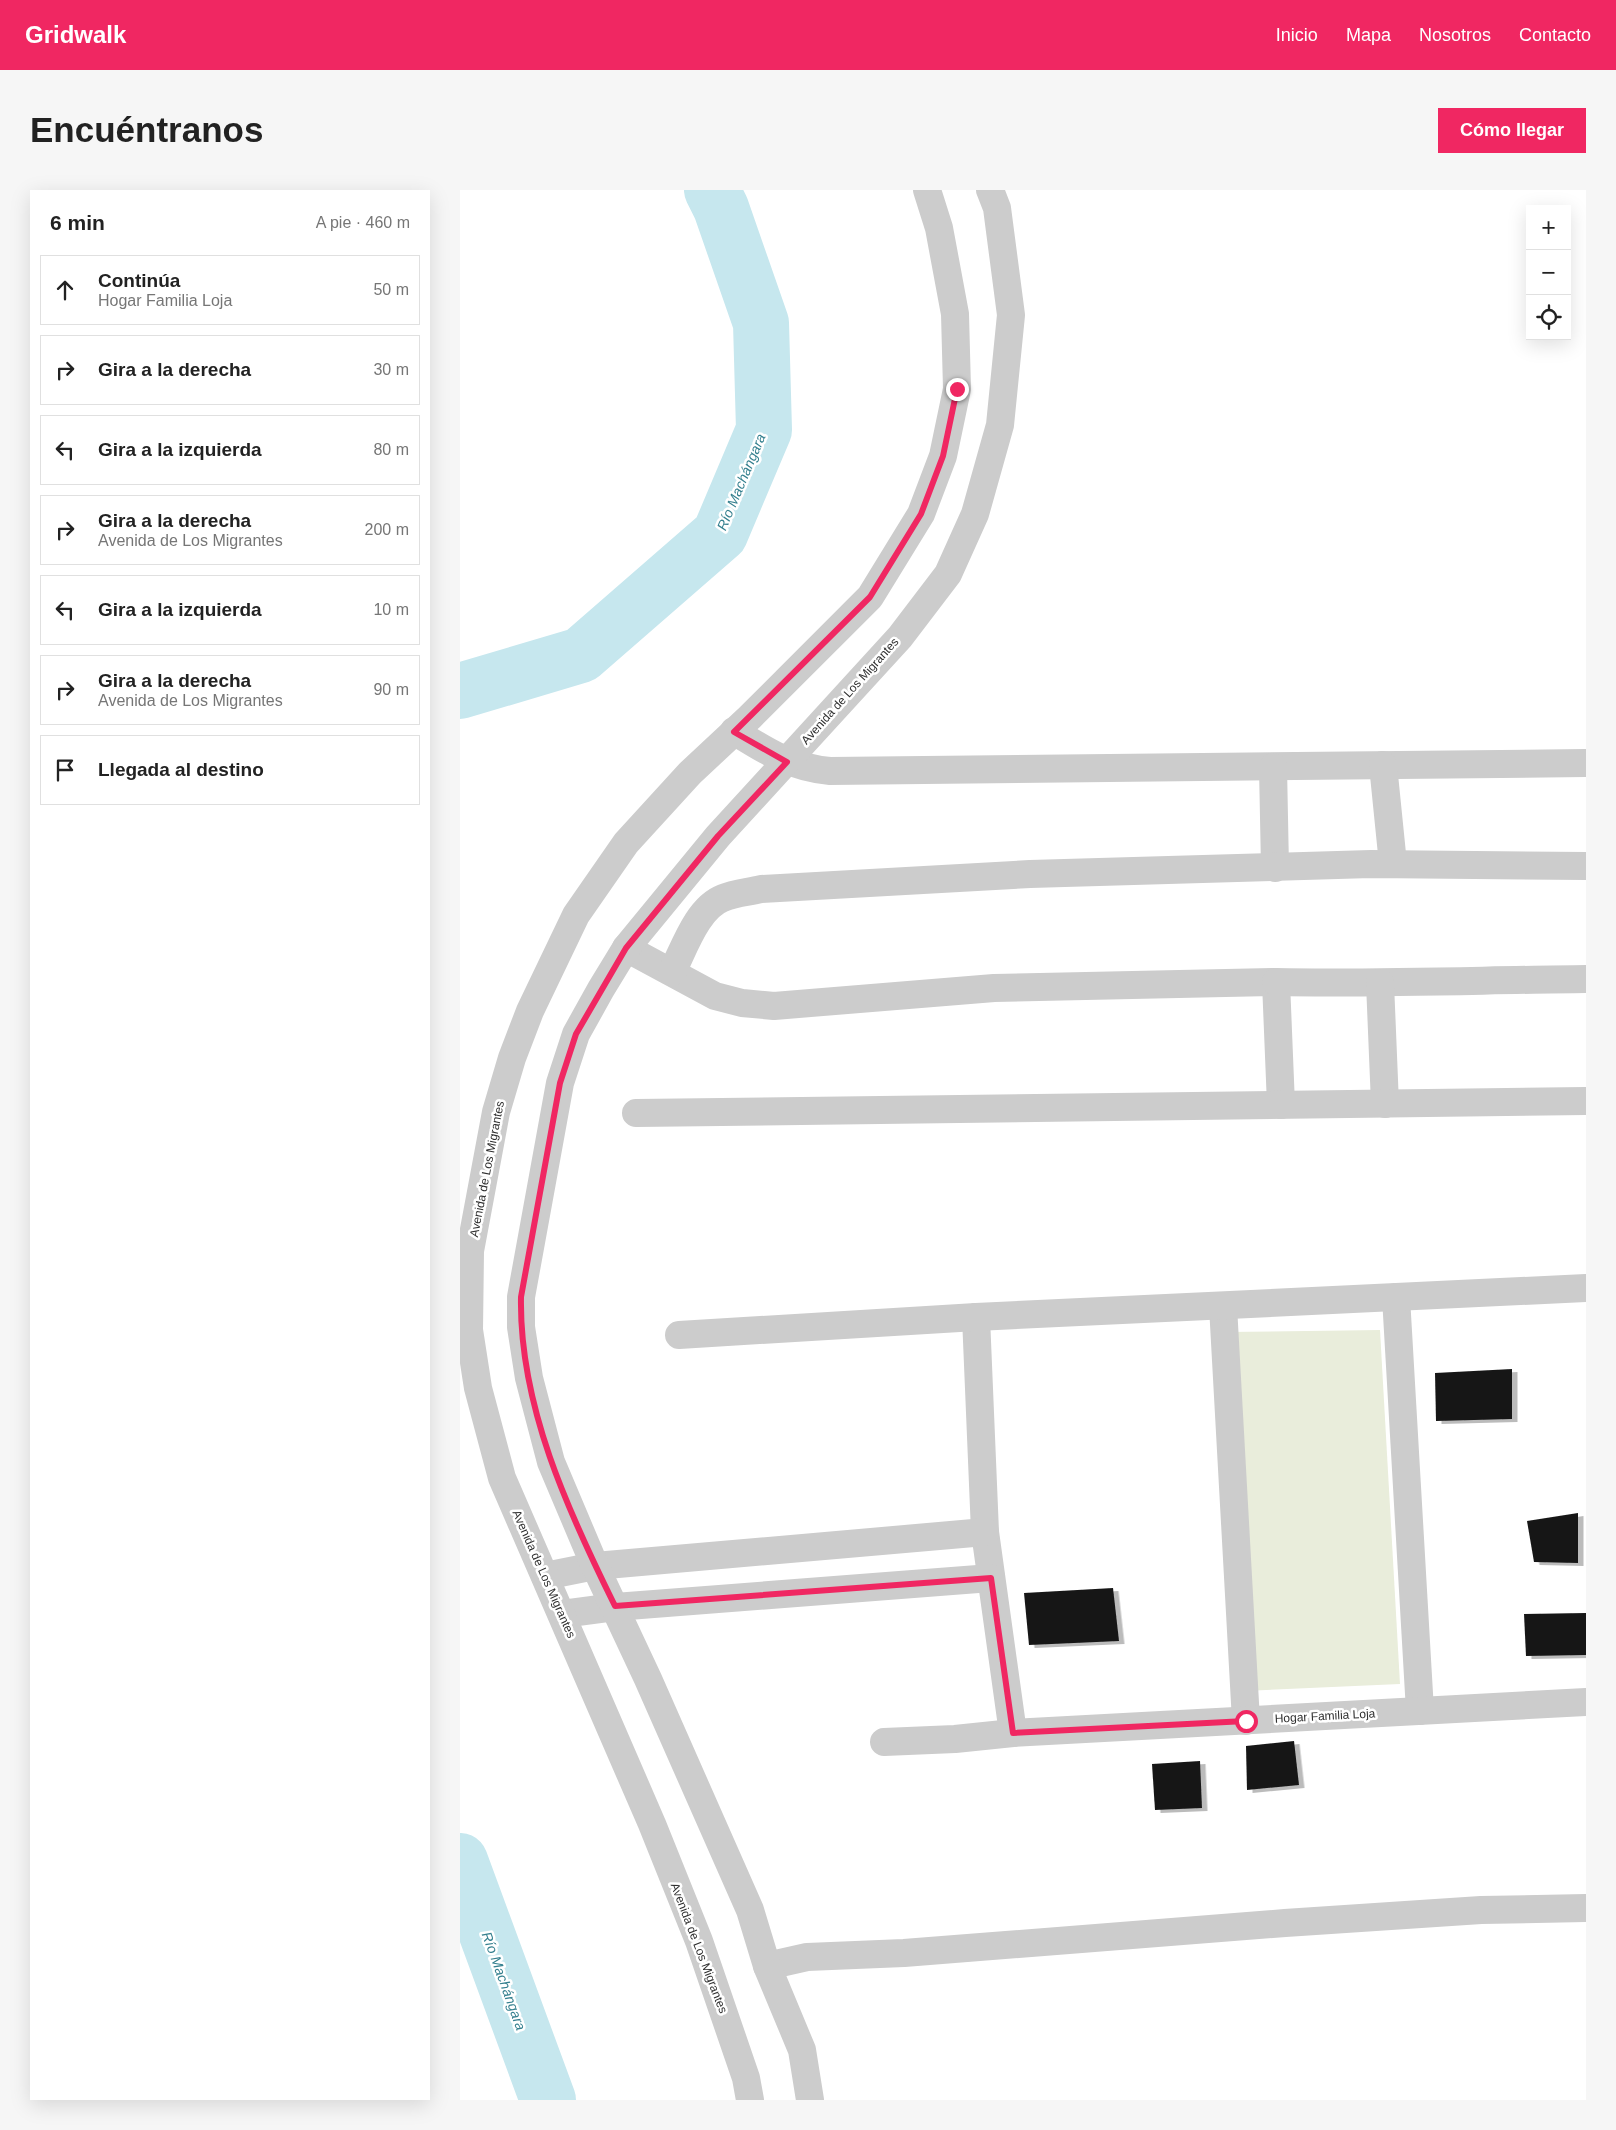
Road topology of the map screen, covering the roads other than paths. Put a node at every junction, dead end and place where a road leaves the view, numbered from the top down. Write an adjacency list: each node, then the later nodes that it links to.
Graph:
1 (926, 190): 3 (street, Avenida de Los Migrantes)
2 (990, 190): 4 (street, Avenida de Los Migrantes)
3 (734, 732): 4 (street); 27 (street, Avenida de Los Migrantes)
4 (787, 762): 7 (street); 11 (street, Avenida de Los Migrantes)
5 (1586, 763): 6 (street)
6 (1383, 765): 7 (street); 8 (street)
7 (1273, 767): 10 (street)
8 (1393, 864): 9 (street); 10 (street)
9 (1586, 866)
10 (1275, 868): 12 (street)
11 (626, 948): 12 (street); 26 (street, Avenida de Los Migrantes)
12 (672, 972): 14 (street)
13 (1586, 979): 15 (street)
14 (1276, 982): 15 (street); 18 (street)
15 (1380, 983): 17 (street)
16 (1586, 1101): 17 (street)
17 (1385, 1104): 18 (street)
18 (1281, 1105): 19 (street)
19 (636, 1113)
20 (1586, 1288): 21 (street)
21 (1396, 1297): 22 (street); 32 (street)
22 (1223, 1306): 23 (street); 33 (street)
23 (976, 1318): 24 (street); 25 (street)
24 (679, 1335)
25 (986, 1532): 26 (street); 28 (street)
26 (595, 1566): 27 (street); 29 (street, Avenida de Los Migrantes)
27 (545, 1576): 30 (street, Avenida de Los Migrantes)
28 (991, 1578): 29 (street); 34 (street)
29 (615, 1606): 30 (street); 37 (street, Avenida de Los Migrantes)
30 (562, 1614): 38 (street, Avenida de Los Migrantes)
31 (1586, 1702): 32 (street, Hogar Familia Loja)
32 (1420, 1711): 33 (street, Hogar Familia Loja)
33 (1246, 1721): 34 (street, Hogar Familia Loja)
34 (1013, 1733): 35 (street, Hogar Familia Loja)
35 (884, 1742)
36 (1586, 1908): 37 (street)
37 (767, 1966): 39 (street, Avenida de Los Migrantes)
38 (750, 2100)
39 (810, 2100)

